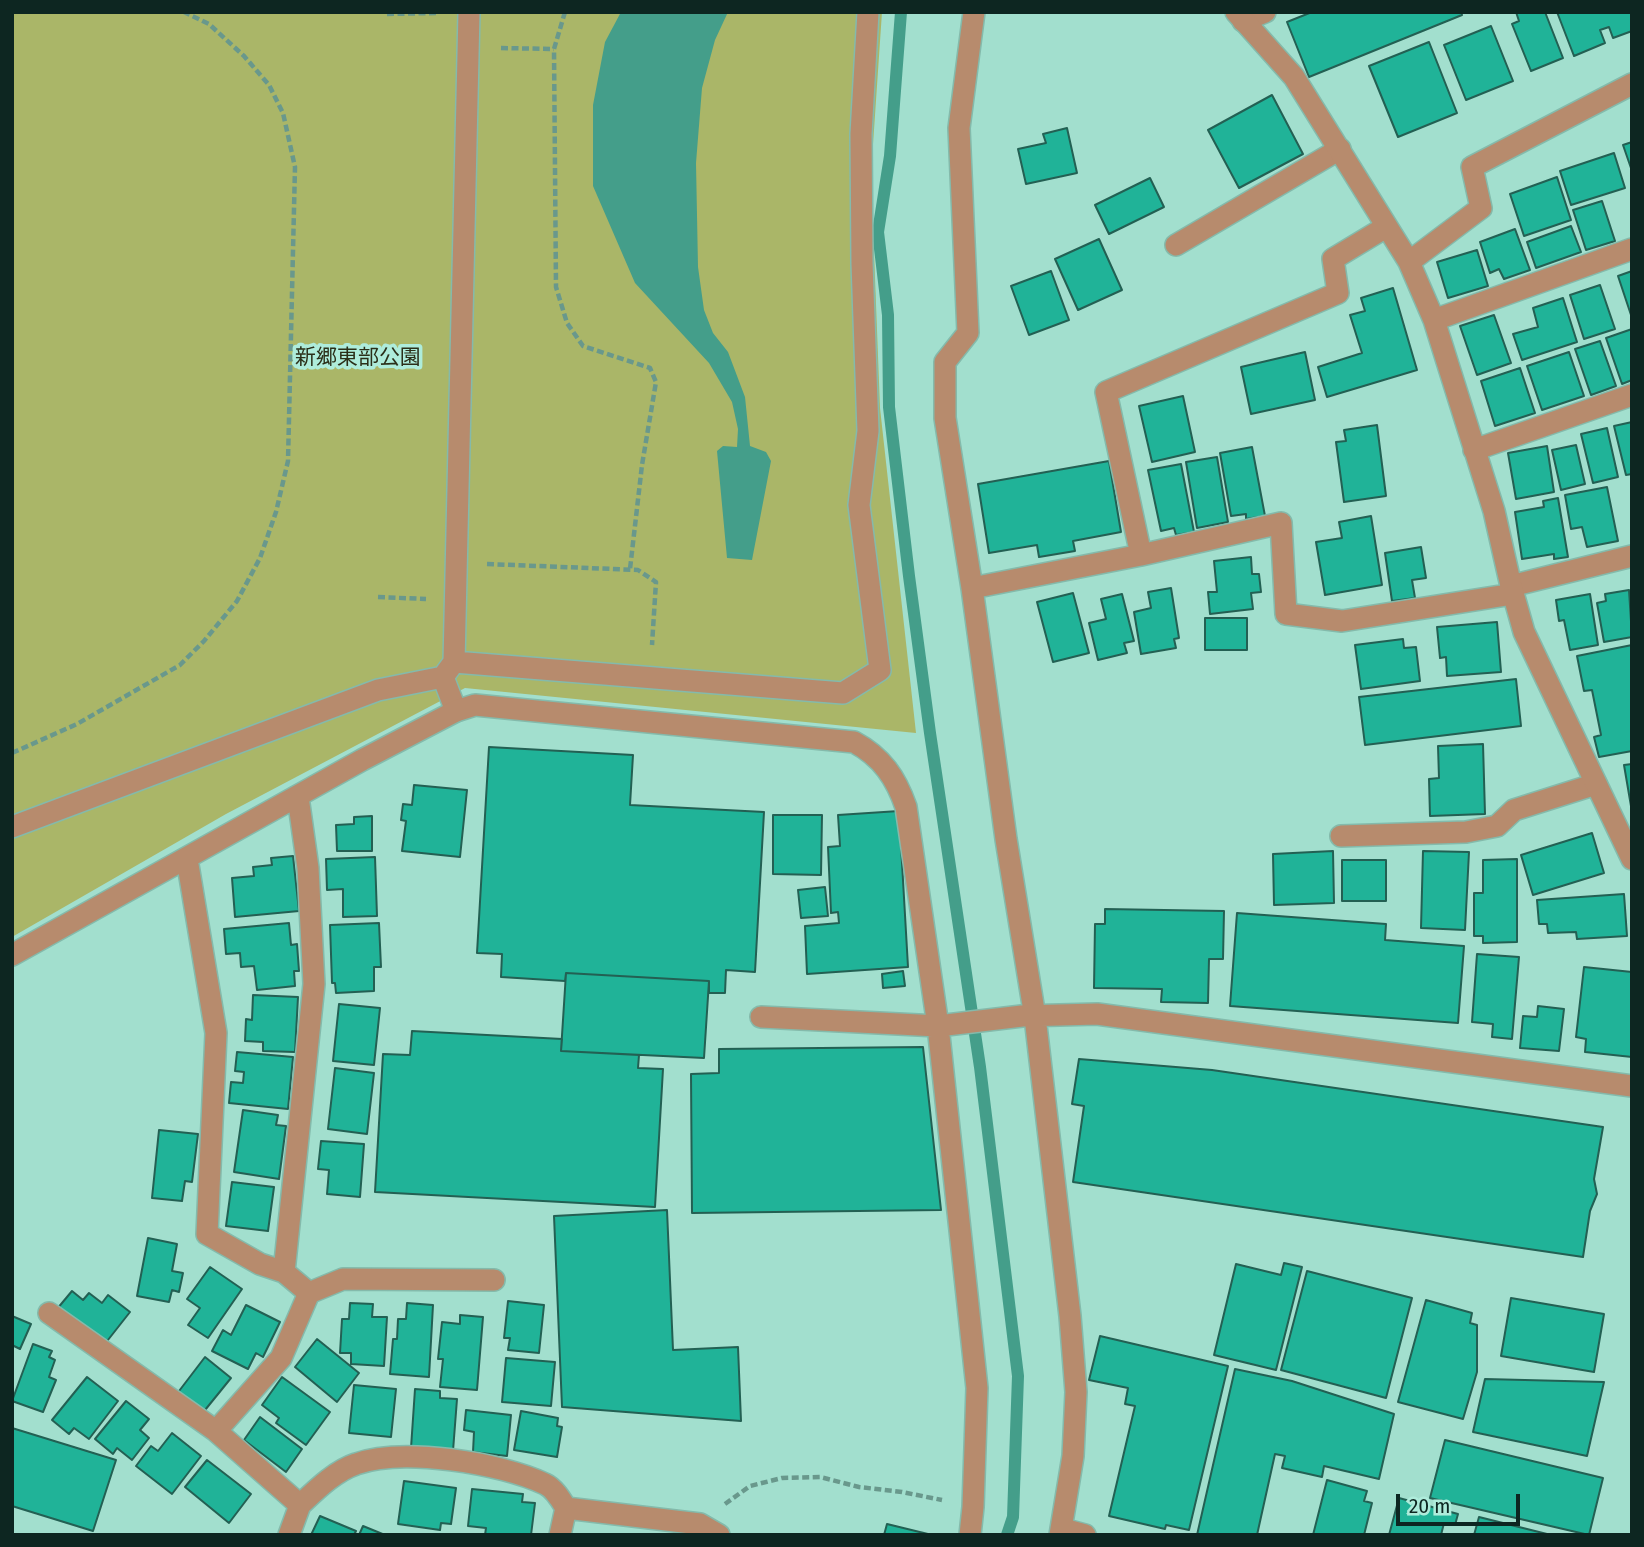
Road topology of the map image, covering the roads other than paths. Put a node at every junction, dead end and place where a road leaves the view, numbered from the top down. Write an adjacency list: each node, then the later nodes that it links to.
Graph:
1 (868, 12): 19 (street)
2 (974, 12): 17 (street)
3 (1265, 12): 5 (street)
4 (469, 13): 19 (street)
5 (1240, 16): 7 (street)
6 (1632, 84): 11 (street)
7 (1340, 149): 8 (street); 9 (street)
8 (1387, 227): 11 (street); 15 (street)
9 (1176, 245)
10 (1632, 249): 12 (street)
11 (1409, 262): 12 (street)
12 (1434, 320): 14 (street)
13 (1632, 395): 14 (street)
14 (1474, 450): 18 (street)
15 (1141, 555): 17 (street); 18 (street)
16 (1632, 556): 18 (street)
17 (972, 588): 28 (street)
18 (1512, 590): 21 (street)
19 (449, 670): 20 (street); 23 (street)
20 (456, 711): 22 (street); 30 (street)
21 (1596, 785): 24 (street); 26 (street)
22 (298, 797): 25 (street); 32 (street)
23 (12, 827)
24 (1342, 835)
25 (187, 859): 27 (street); 32 (street)
26 (1632, 859)
27 (12, 956)
28 (1028, 1016): 30 (street); 31 (street); 40 (street)
29 (761, 1017): 30 (street)
30 (944, 1026): 43 (street)
31 (1632, 1086)
32 (284, 1272): 34 (street)
33 (494, 1280): 34 (street)
34 (309, 1293): 36 (street)
35 (48, 1313): 36 (street)
36 (216, 1432): 37 (street)
37 (300, 1505): 38 (street); 41 (street)
38 (566, 1507): 39 (street); 42 (street)
39 (709, 1530)
40 (1062, 1532): 44 (street)
41 (289, 1535)
42 (559, 1535)
43 (970, 1535)
44 (1085, 1535)

